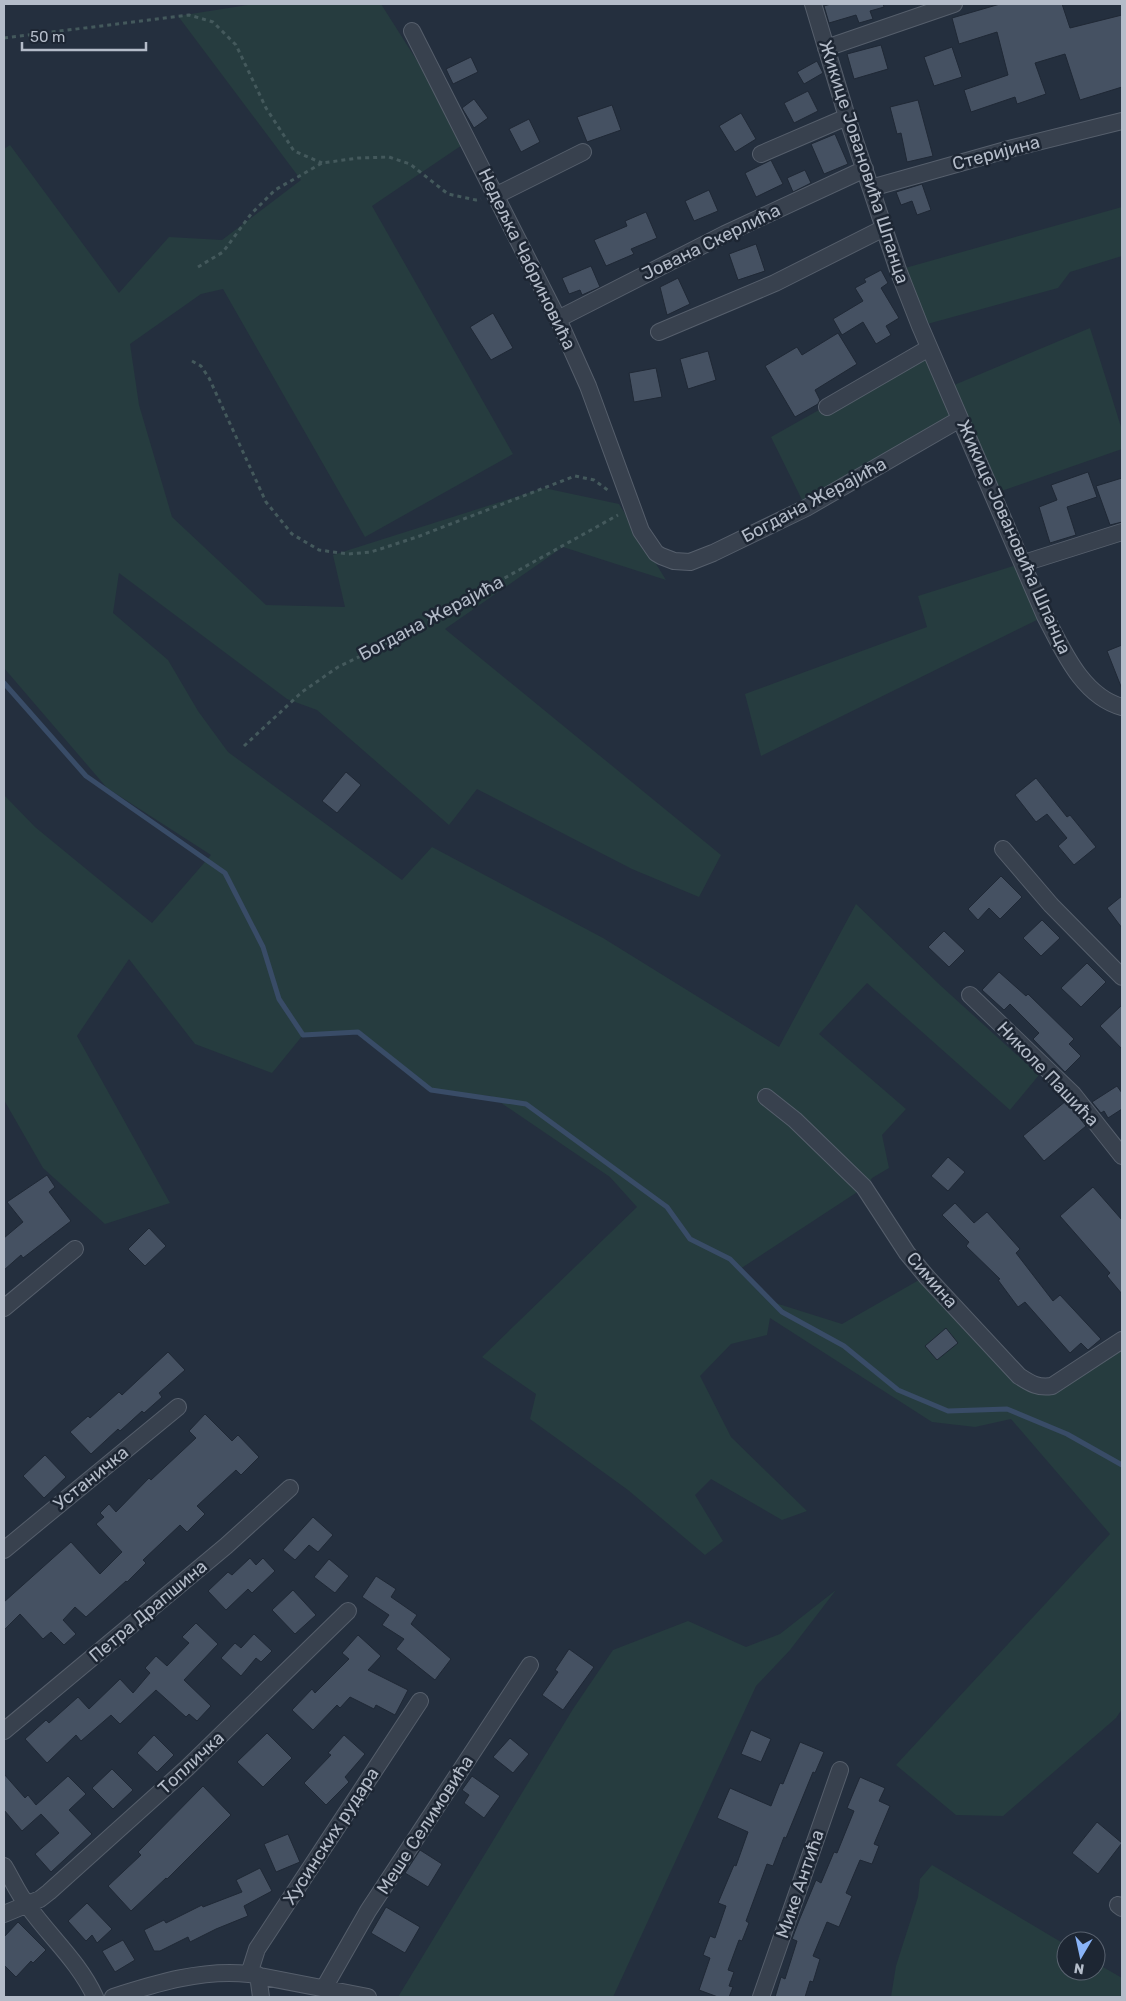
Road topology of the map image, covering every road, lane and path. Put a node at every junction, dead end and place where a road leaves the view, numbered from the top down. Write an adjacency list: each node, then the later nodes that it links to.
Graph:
1 (813, 4): 5 (street, Жикице Јовановића Шпанца)
2 (954, 4): 5 (street)
3 (412, 31): 13 (street, Недељка Чабриновића)
4 (4, 38): 10 (path)
5 (826, 48): 6 (street, Жикице Јовановића Шпанца)
6 (847, 117): 9 (street); 11 (street, Жикице Јовановића Шпанца)
7 (1122, 121): 12 (street, Стеријина)
8 (583, 152): 13 (street)
9 (762, 154)
10 (322, 163): 13 (path); 15 (path)
11 (865, 169): 12 (street, Жикице Јовановића Шпанца); 16 (street, Јована Скерлића)
12 (871, 188): 14 (street, Жикице Јовановића Шпанца)
13 (497, 195): 16 (street, Недељка Чабриновића)
14 (884, 228): 17 (street); 18 (street, Жикице Јовановића Шпанца)
15 (198, 267)
16 (558, 319): 22 (street, Недељка Чабриновића)
17 (659, 332)
18 (929, 348): 20 (street); 21 (street, Жикице Јовановића Шпанца)
19 (192, 361): 22 (path)
20 (827, 407)
21 (960, 419): 22 (street, Богдана Жерајића); 24 (street, Жикице Јовановића Шпанца)
22 (629, 501): 26 (path, Богдана Жерајића)
23 (1122, 532): 24 (street)
24 (1024, 563): 25 (street, Жикице Јовановића Шпанца)
25 (1122, 707)
26 (244, 746)
27 (1003, 849): 28 (street)
28 (1122, 977)
29 (970, 995): 31 (street, Николе Пашића)
30 (766, 1097): 34 (street, Симина)
31 (1122, 1156)
32 (76, 1249): 33 (street)
33 (4, 1308)
34 (1122, 1340)
35 (178, 1407): 37 (street, Устаничка)
36 (290, 1488): 41 (street, Петра Драпшина)
37 (4, 1550)
38 (348, 1611): 44 (street, Топличка)
39 (530, 1665): 47 (street, Меше Селимовића)
40 (420, 1701): 46 (street, Хусинских рудара)
41 (4, 1731)
42 (840, 1770): 52 (street, Мике Антића)
43 (4, 1866): 44 (street)
44 (27, 1905): 45 (street, Топличка); 48 (street)
45 (4, 1914)
46 (253, 1974): 47 (street); 49 (street); 50 (street)
47 (324, 1988): 51 (street)
48 (95, 1997)
49 (113, 1997)
50 (261, 1997)
51 (368, 1997)
52 (761, 1997)

